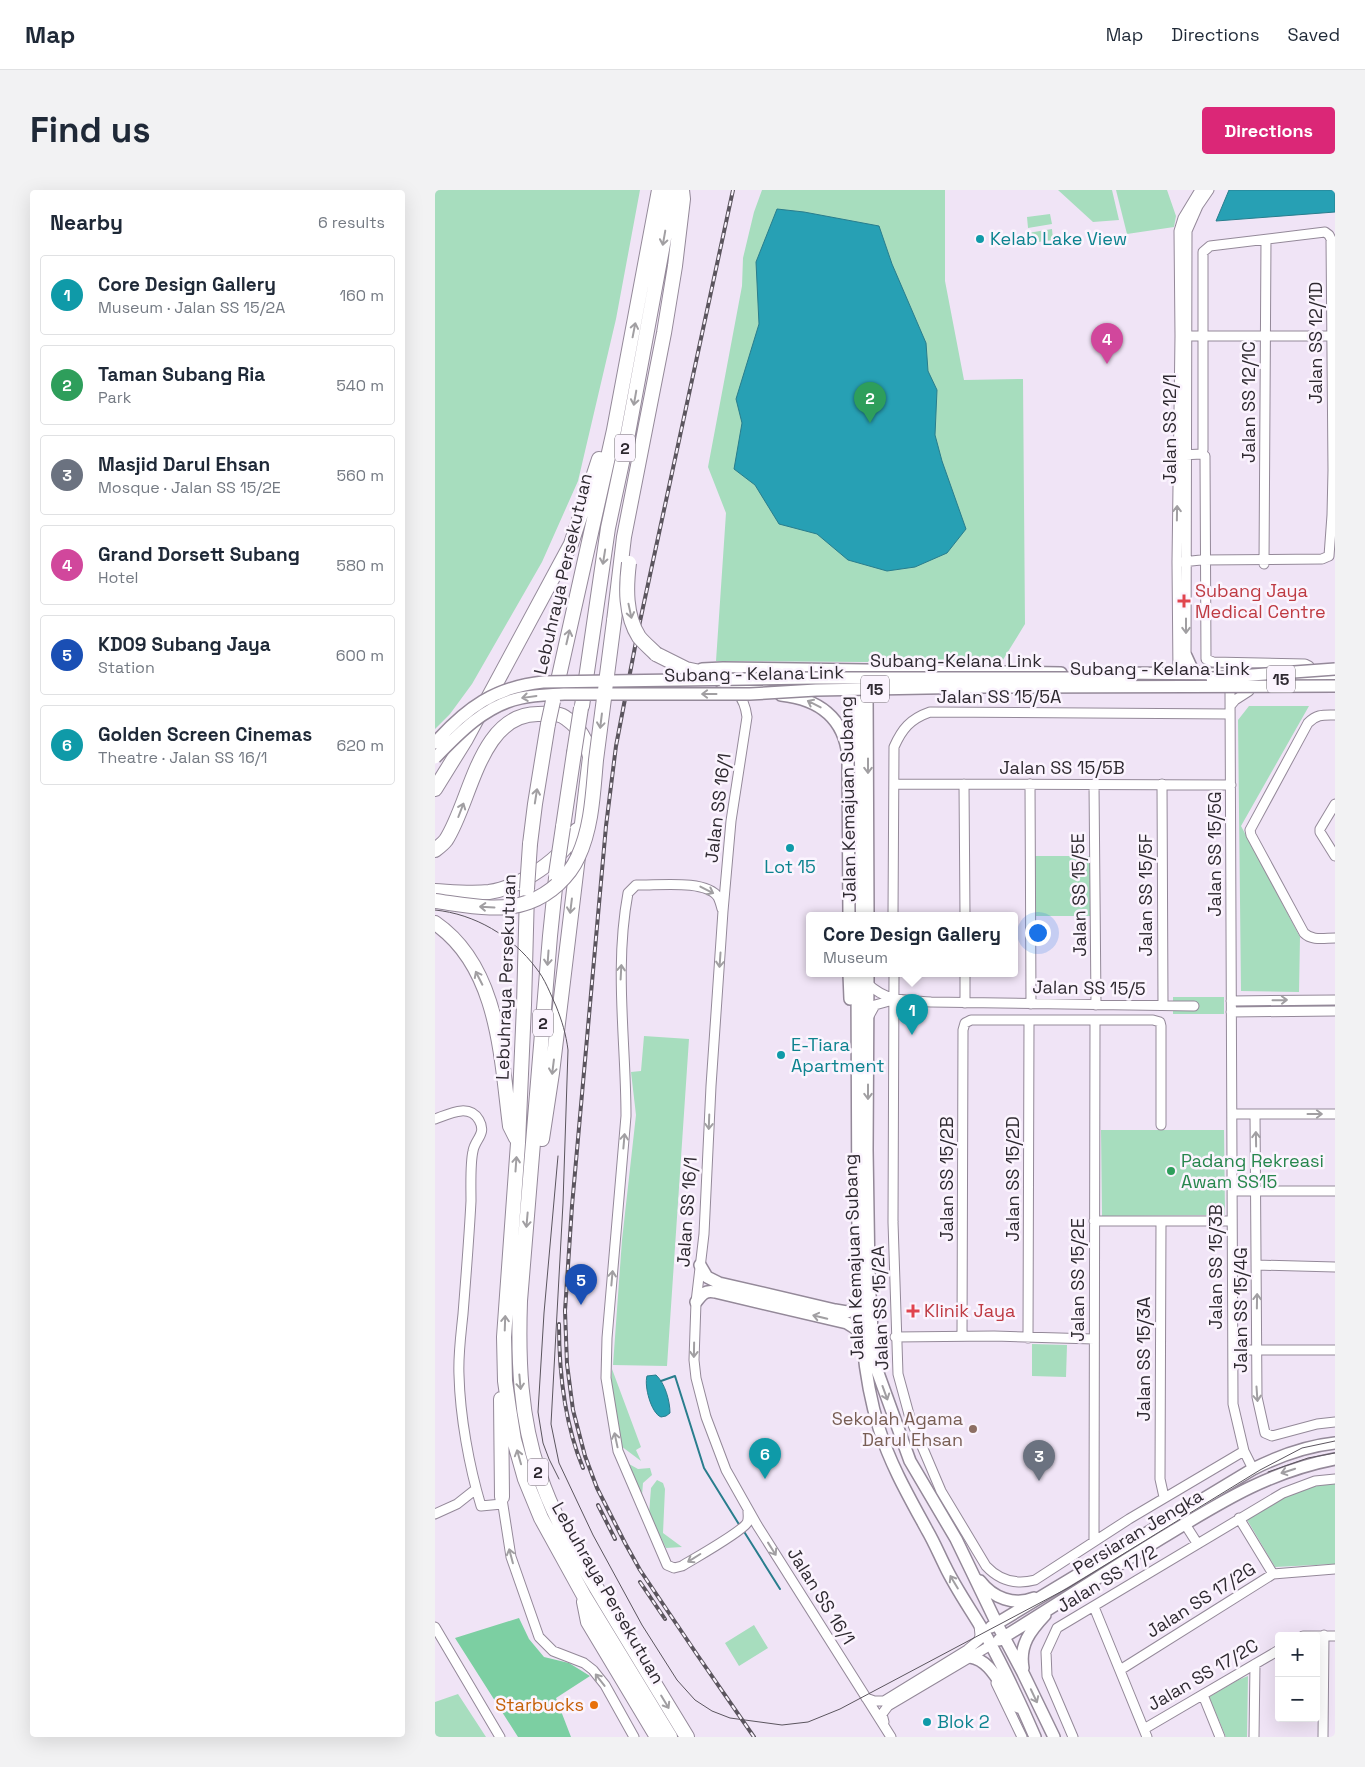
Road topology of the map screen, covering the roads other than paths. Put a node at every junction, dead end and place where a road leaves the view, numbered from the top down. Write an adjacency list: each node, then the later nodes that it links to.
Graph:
1 (659, 190): 12 (highway, Lebuhraya Persekutuan / 2, one-way to 1)
2 (673, 190): 93 (highway, Lebuhraya Persekutuan / 2, one-way to 93, bridge)
3 (682, 190): 16 (highway)
4 (1200, 190): 8 (street, Jalan SS 12/1)
5 (1209, 190): 8 (street, Jalan SS 12/1)
6 (1266, 240): 7 (street, Jalan SS 12/1D); 9 (street); 10 (street, Jalan SS 12/1C)
7 (1333, 280): 11 (street, Jalan SS 12/1D)
8 (1183, 336): 9 (street); 14 (street, Jalan SS 12/1)
9 (1202, 336): 10 (street); 13 (street)
10 (1266, 336): 11 (street); 19 (street, Jalan SS 12/1C)
11 (1331, 336): 15 (street, Jalan SS 12/1D)
12 (614, 430): 42 (highway); 91 (highway, Lebuhraya Persekutuan / 2, one-way to 12, bridge)
13 (1203, 450)
14 (1182, 454): 18 (street, Jalan SS 12/1); 18 (street)
15 (1334, 470): 17 (street, Jalan SS 12/1D)
16 (635, 484): 23 (highway, one-way to 23, bridge); 59 (highway, one-way to 59, bridge)
17 (1332, 556): 19 (street)
18 (1197, 561): 19 (street); 20 (street, Jalan SS 12/1, one-way to 20); 21 (street, Jalan SS 12/1); 25 (street, Jalan SS 12/1)
19 (1264, 562)
20 (1186, 656): 25 (street, Jalan SS 12/1); 26 (main road)
21 (1335, 665)
22 (1335, 669): 28 (main road, bridge)
23 (693, 670): 24 (main road); 33 (highway); 60 (street, Jalan SS 16/1)
24 (880, 670): 25 (main road); 33 (main road)
25 (1182, 674): 26 (main road); 32 (main road)
26 (1201, 674): 27 (main road)
27 (1335, 674)
28 (1226, 678): 29 (main road, Subang - Kelana Link / 15, bridge); 43 (main road, Subang-Kelana Link / 15, bridge)
29 (1335, 678)
30 (889, 686): 32 (main road); 33 (main road); 41 (main road)
31 (1335, 686): 38 (main road, Subang - Kelana Link / 15, bridge)
32 (1180, 689): 34 (main road); 36 (main road)
33 (858, 690): 41 (main road, Jalan Kemajuan Subang); 45 (main road, Jalan Kemajuan Subang)
34 (1231, 691): 35 (main road); 39 (street, Jalan SS 15/5G)
35 (1249, 691): 36 (main road); 39 (street)
36 (1268, 691): 37 (main road)
37 (1335, 692)
38 (750, 694): 43 (main road, Subang - Kelana Link / 15, one-way to 43, bridge); 61 (main road, one-way to 38, bridge)
39 (1231, 710): 47 (street, Jalan SS 15/5A); 52 (street, Jalan SS 15/5G)
40 (1335, 715): 67 (street)
41 (868, 717): 63 (main road, Jalan Kemajuan Subang, one-way to 63)
42 (466, 739): 46 (highway); 53 (highway)
43 (437, 754)
44 (841, 771): 45 (main road)
45 (858, 771): 62 (main road, Jalan Kemajuan Subang)
46 (435, 773)
47 (894, 784): 48 (street, Jalan SS 15/5B); 64 (street, Jalan SS 15/5A)
48 (964, 784): 49 (street, Jalan SS 15/5B); 65 (street)
49 (1030, 784): 50 (street, Jalan SS 15/5B); 77 (street)
50 (1094, 784): 51 (street, Jalan SS 15/5B); 78 (street, Jalan SS 15/5E)
51 (1162, 784): 52 (street, Jalan SS 15/5B); 79 (street, Jalan SS 15/5F)
52 (1231, 784): 75 (street, Jalan SS 15/5G)
53 (435, 789)
54 (1335, 804): 57 (street)
55 (583, 805): 56 (highway, one-way to 55); 58 (highway); 93 (highway, one-way to 93)
56 (435, 850)
57 (1335, 856)
58 (435, 891)
59 (435, 901)
60 (723, 911): 100 (street, Jalan SS 16/1, one-way to 100); 123 (street, one-way to 60)
61 (849, 912)
62 (857, 912)
63 (868, 912)
64 (893, 912)
65 (965, 912)
66 (435, 924): 91 (highway, one-way to 66)
67 (1335, 938)
68 (849, 977): 92 (main road)
69 (857, 977): 92 (main road, Jalan Kemajuan Subang)
70 (893, 977): 73 (street)
71 (965, 977): 76 (street)
72 (868, 979): 73 (street, Jalan SS 15/5); 83 (main road, Jalan Kemajuan Subang)
73 (894, 1000): 76 (street, Jalan SS 15/5); 83 (street, Jalan SS 15/5); 106 (street, Jalan SS 15/2A)
74 (1335, 1000): 75 (street, one-way to 74)
75 (1231, 1001): 82 (street, Jalan SS 15/3B)
76 (965, 1003): 77 (street, Jalan SS 15/5)
77 (1031, 1004): 78 (street, Jalan SS 15/5)
78 (1096, 1005): 79 (street, Jalan SS 15/5)
79 (1163, 1005): 80 (street, Jalan SS 15/5)
80 (1194, 1006)
81 (1335, 1011): 82 (street)
82 (1231, 1012): 86 (street, Jalan SS 15/3B)
83 (868, 1017): 124 (main road, Jalan Kemajuan Subang, one-way to 124)
84 (1029, 1020): 85 (street); 105 (street, Jalan SS 15/2B); 108 (street, Jalan SS 15/2D)
85 (1095, 1020): 90 (street); 98 (street, Jalan SS 15/2E)
86 (1232, 1114): 87 (street); 94 (street, Jalan SS 15/3B)
87 (1255, 1114): 88 (street, one-way to 88); 95 (street, Jalan SS 15/4G, one-way to 87)
88 (1335, 1114)
89 (435, 1119): 120 (street)
90 (1161, 1126)
91 (518, 1143): 113 (highway, Lebuhraya Persekutuan / 2, one-way to 91)
92 (857, 1154): 103 (main road, Jalan Kemajuan Subang)
93 (531, 1171): 161 (highway, Lebuhraya Persekutuan / 2, one-way to 161)
94 (1232, 1191): 95 (street); 97 (street, Jalan SS 15/3B)
95 (1256, 1191): 96 (street); 101 (street, Jalan SS 15/4G)
96 (1335, 1191)
97 (1232, 1220): 99 (street); 110 (street, Jalan SS 15/3B)
98 (1094, 1221): 99 (street); 109 (street, Jalan SS 15/2E)
99 (1161, 1221): 121 (street, Jalan SS 15/3A)
100 (700, 1265): 103 (main road); 104 (street, Jalan SS 16/1)
101 (1257, 1265): 102 (street); 111 (street, Jalan SS 15/4G, one-way to 101)
102 (1335, 1267)
103 (860, 1288): 107 (main road, Jalan Kemajuan Subang)
104 (696, 1302): 107 (main road, one-way to 104); 123 (street, Jalan SS 16/1, one-way to 123)
105 (962, 1336): 106 (street); 108 (street)
106 (895, 1337): 129 (street, Jalan SS 15/2A)
107 (863, 1338): 128 (main road, Jalan Kemajuan Subang)
108 (1028, 1338): 109 (street)
109 (1094, 1339): 129 (street, Jalan SS 15/2E)
110 (1233, 1350): 111 (street); 116 (street, Jalan SS 15/3B)
111 (1257, 1350): 112 (street); 114 (street, Jalan SS 15/4G, one-way to 114)
112 (1335, 1350)
113 (505, 1381): 122 (highway); 135 (highway, Lebuhraya Persekutuan / 2, one-way to 113)
114 (1335, 1422)
115 (1335, 1443): 118 (main road, Persiaran Jengka)
116 (1243, 1451): 118 (street, Jalan SS 15/3B); 121 (street, Jalan SS 15/2A)
117 (1335, 1459): 127 (main road, Persiaran Jengka, one-way to 127)
118 (1253, 1469): 134 (main road, Persiaran Jengka)
119 (1335, 1479): 126 (street, Jalan SS 17/2)
120 (476, 1489): 122 (street); 125 (street)
121 (1164, 1497): 129 (street, Jalan SS 15/2A)
122 (502, 1501): 158 (street, one-way to 122)
123 (747, 1508): 153 (street, Jalan SS 16/1, one-way to 153)
124 (937, 1508): 128 (main road); 131 (main road, Jalan Kemajuan Subang)
125 (435, 1514)
126 (1239, 1518): 130 (street, Jalan SS 17/2); 133 (street)
127 (1185, 1524): 130 (street); 136 (main road, Persiaran Jengka)
128 (928, 1531): 140 (main road, Jalan Kemajuan Subang, one-way to 128)
129 (1094, 1540)
130 (1197, 1543): 137 (street, Jalan SS 17/2)
131 (970, 1568): 134 (main road); 138 (main road, Jalan Kemajuan Subang)
132 (1335, 1569): 133 (street, Jalan SS 17/2G)
133 (1273, 1574): 150 (street, Jalan SS 17/2G)
134 (1051, 1591): 138 (main road, Persiaran Jengka)
135 (584, 1596): 159 (highway); 160 (highway, Lebuhraya Persekutuan / 2)
136 (1059, 1601): 144 (main road, Persiaran Jengka); 151 (main road)
137 (1094, 1607): 150 (street); 167 (street, Jalan SS 17/2)
138 (997, 1624): 140 (main road, Persiaran Jengka); 144 (main road, Jalan Kemajuan Subang)
139 (435, 1627): 157 (street)
140 (981, 1628): 145 (main road, Jalan Kemajuan Subang); 153 (street)
141 (1320, 1635): 142 (street)
142 (1324, 1635): 143 (street); 170 (street)
143 (1335, 1636)
144 (1004, 1637): 145 (main road, Persiaran Jengka); 151 (main road, Jalan Kemajuan Subang)
145 (991, 1645): 147 (street, Persiaran Jengka); 154 (main road, Jalan Kemajuan Subang)
146 (1275, 1652): 148 (street, Jalan SS 17/2C)
147 (970, 1657): 149 (main road); 155 (street, Persiaran Jengka)
148 (1255, 1664): 152 (street, Jalan SS 17/2C); 169 (street)
149 (988, 1666): 154 (main road); 163 (street)
150 (1120, 1670): 156 (street)
151 (1023, 1673): 166 (main road, Jalan Kemajuan Subang, one-way to 166)
152 (1203, 1695): 156 (street, Jalan SS 17/2C); 168 (street)
153 (866, 1698): 155 (street, Jalan SS 16/1)
154 (1026, 1716): 164 (main road, Jalan Kemajuan Subang)
155 (885, 1727): 162 (street, Jalan SS 16/1)
156 (1146, 1733)
157 (500, 1737)
158 (634, 1737)
159 (657, 1737)
160 (670, 1737)
161 (687, 1737)
162 (891, 1737)
163 (1022, 1737)
164 (1035, 1737)
165 (1042, 1737): 166 (main road)
166 (1052, 1737)
167 (1073, 1737)
168 (1220, 1737)
169 (1253, 1737)
170 (1323, 1737)

